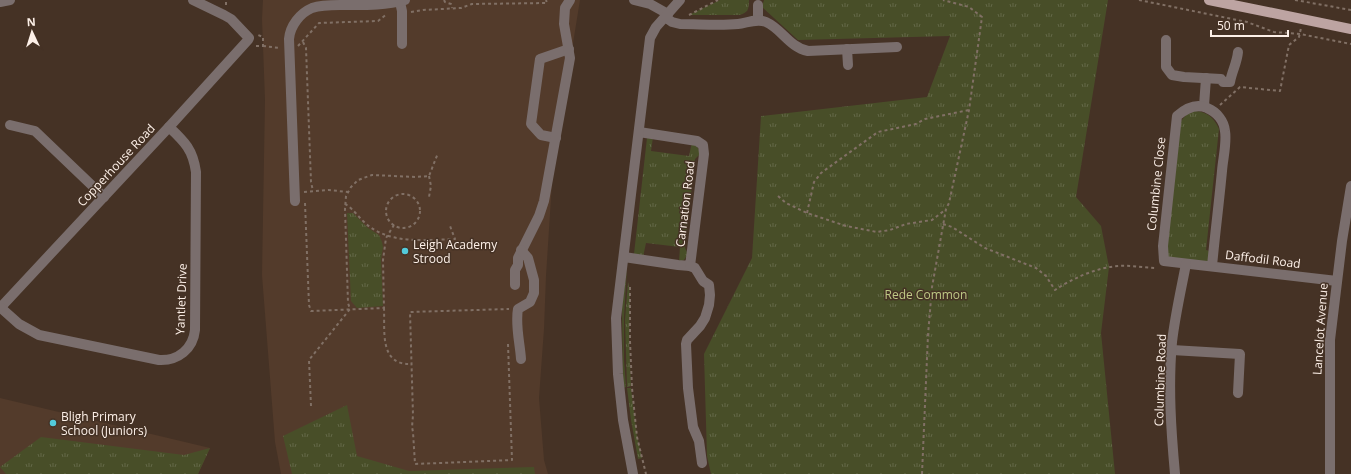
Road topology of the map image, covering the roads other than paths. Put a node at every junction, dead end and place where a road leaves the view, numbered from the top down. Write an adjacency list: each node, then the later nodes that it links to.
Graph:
1 (10, 0): 8 (street)
2 (193, 0): 23 (street, Copperhouse Road)
3 (570, 0): 16 (street)
4 (634, 0): 10 (street)
5 (680, 0): 10 (street)
6 (1209, 0): 12 (main road)
7 (403, 1): 14 (street); 27 (street)
8 (0, 2)
9 (758, 5): 11 (street)
10 (666, 16): 11 (street); 24 (street)
11 (758, 20): 17 (street)
12 (1351, 29)
13 (1166, 40): 20 (street)
14 (402, 44)
15 (897, 47): 17 (street)
16 (569, 49): 25 (street); 25 (street)
17 (847, 49): 19 (street)
18 (1238, 52): 20 (street)
19 (848, 64)
20 (1206, 78): 21 (street)
21 (1204, 106): 31 (street, Columbine Close); 32 (street)
22 (10, 125): 28 (street)
23 (169, 127): 28 (street, Copperhouse Road); 36 (street, Yantlet Drive)
24 (639, 132): 30 (street); 33 (street, Carnation Road)
25 (556, 138): 29 (street)
26 (1351, 186): 34 (street, Lancelot Avenue)
27 (301, 196)
28 (104, 197): 36 (street, Copperhouse Road)
29 (521, 250): 35 (street); 38 (street)
30 (624, 257): 33 (street, Carnation Road); 41 (street)
31 (1186, 264): 32 (street, Daffodil Road); 37 (street, Columbine Road)
32 (1212, 266): 34 (street, Daffodil Road)
33 (692, 267): 40 (street)
34 (1337, 281): 43 (street, Lancelot Avenue)
35 (516, 285)
36 (1, 308)
37 (1172, 350): 39 (street); 42 (street, Columbine Road)
38 (520, 359)
39 (1238, 393)
40 (702, 463)
41 (633, 474)
42 (1175, 474)
43 (1330, 474)

